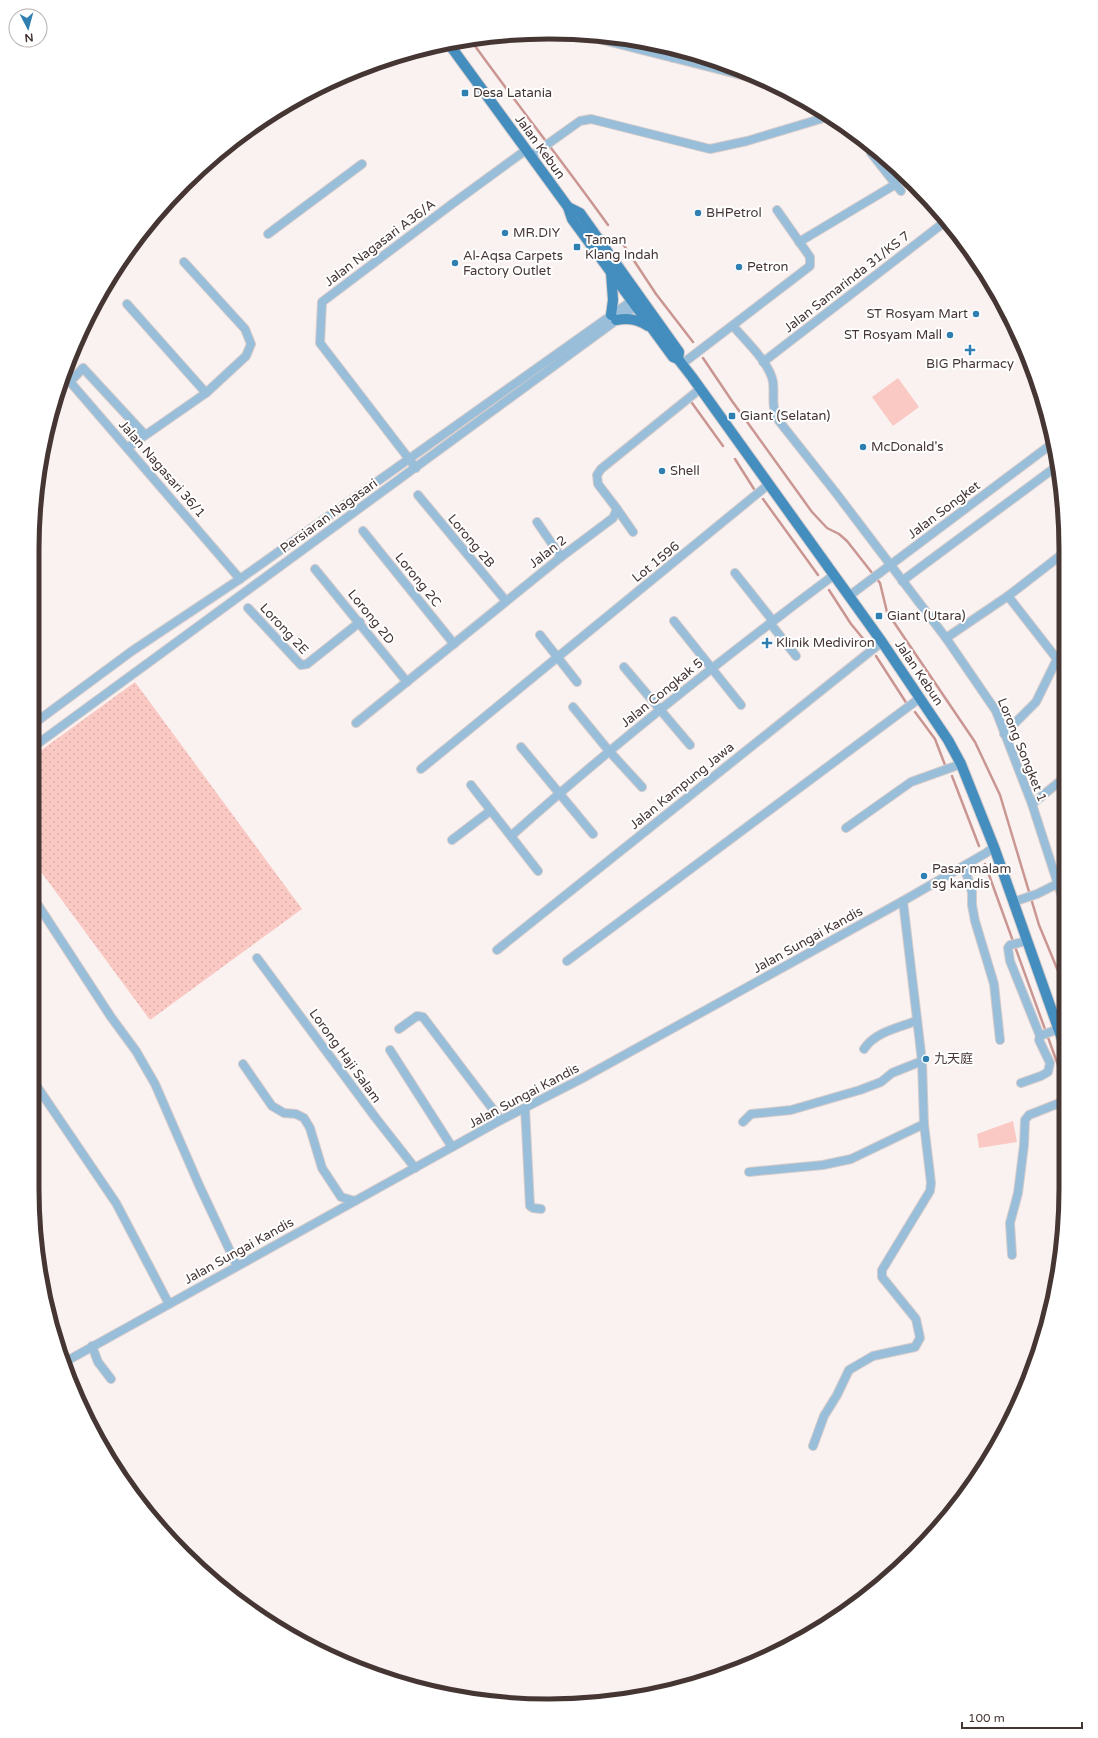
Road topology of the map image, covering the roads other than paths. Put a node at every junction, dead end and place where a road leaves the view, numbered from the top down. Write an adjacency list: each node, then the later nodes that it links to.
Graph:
1 (622, 44): 4 (street)
2 (452, 49): 7 (main road, Jalan Kebun)
3 (674, 54): 4 (street)
4 (673, 58): 5 (street)
5 (732, 73)
6 (822, 119): 7 (street)
7 (528, 153): 10 (main road, Jalan Kebun); 31 (street, Jalan Nagasari A36/A)
8 (874, 157): 14 (street)
9 (362, 164): 13 (street)
10 (568, 207): 16 (main road, Jalan Kebun); 17 (main road, Jalan Kebun)
11 (777, 210): 14 (street)
12 (942, 224): 23 (street, Jalan Samarinda 31/KS 7)
13 (268, 234)
14 (799, 242): 20 (street)
15 (184, 262): 27 (street)
16 (611, 272): 17 (main road, Jalan Kebun); 19 (main road)
17 (638, 301): 19 (street, Persiaran Nagasari); 21 (main road, Jalan Kebun); 22 (main road, Jalan Kebun)
18 (127, 304): 27 (street)
19 (614, 318): 21 (main road); 31 (street, Persiaran Nagasari); 32 (street, Persiaran Nagasari)
20 (732, 326): 22 (street); 23 (street, Lorong Songket 1)
21 (652, 328): 22 (main road, Jalan Kebun)
22 (680, 361): 26 (main road, Jalan Kebun)
23 (763, 362): 42 (street, Lorong Songket 1)
24 (69, 378): 28 (street)
25 (68, 380): 30 (street, Jalan Nagasari 36/1)
26 (700, 389): 34 (main road, Jalan Kebun); 36 (street)
27 (206, 393): 28 (street)
28 (145, 435): 30 (street)
29 (1048, 447): 42 (street, Jalan Songket)
30 (127, 448): 46 (street, Jalan Nagasari 36/1)
31 (408, 460): 32 (street); 46 (street, Persiaran Nagasari)
32 (416, 468): 74 (street, Persiaran Nagasari)
33 (1053, 469): 47 (street)
34 (769, 484): 45 (main road, Jalan Kebun); 60 (street, Lot 1596)
35 (418, 495): 50 (street, Lorong 2B)
36 (617, 509): 39 (street); 40 (street, Jalan 2)
37 (537, 522): 40 (street)
38 (363, 531): 58 (street, Lorong 2C)
39 (633, 532)
40 (561, 557): 50 (street, Jalan 2)
41 (1059, 558): 49 (street)
42 (890, 565): 47 (street, Lorong Songket 1); 48 (street, Jalan Songket)
43 (315, 568): 52 (street, Lorong 2D)
44 (735, 574): 54 (street)
45 (834, 575): 48 (main road, Jalan Kebun); 54 (street, Jalan Congkak 5)
46 (240, 579): 71 (street, Persiaran Nagasari)
47 (902, 581): 56 (street, Lorong Songket 1)
48 (849, 596): 57 (main road, Jalan Kebun)
49 (1008, 596): 56 (street); 61 (street)
50 (506, 601): 58 (street, Jalan 2)
51 (248, 608): 52 (street, Lorong 2E)
52 (360, 622): 65 (street, Lorong 2D)
53 (674, 622): 64 (street)
54 (771, 622): 59 (street); 64 (street, Jalan Congkak 5)
55 (540, 635): 60 (street)
56 (946, 638): 73 (street, Lorong Songket 1)
57 (882, 642): 67 (main road, Jalan Kebun); 99 (street, Jalan Kampung Jawa)
58 (454, 644): 65 (street, Jalan 2)
59 (796, 656)
60 (558, 657): 66 (street); 79 (street, Lot 1596)
61 (1059, 658)
62 (1059, 663): 73 (street)
63 (624, 667): 70 (street)
64 (712, 667): 68 (street); 70 (street, Jalan Congkak 5)
65 (407, 682): 72 (street, Jalan 2)
66 (577, 682)
67 (920, 698): 78 (main road, Jalan Kebun); 101 (street)
68 (741, 705)
69 (573, 707): 77 (street)
70 (660, 709): 75 (street); 77 (street, Jalan Congkak 5)
71 (39, 720)
72 (356, 723)
73 (1004, 734): 84 (street, Lorong Songket 1)
74 (39, 743)
75 (690, 745)
76 (520, 747): 83 (street)
77 (609, 751): 82 (street); 83 (street, Jalan Congkak 5)
78 (962, 764): 86 (street); 90 (main road, Jalan Kebun)
79 (421, 769)
80 (1059, 782): 84 (street)
81 (471, 785): 85 (street)
82 (642, 787)
83 (559, 793): 87 (street); 88 (street, Jalan Congkak 5)
84 (1032, 804): 93 (street, Lorong Songket 1)
85 (490, 811): 88 (street); 89 (street)
86 (846, 828)
87 (593, 834)
88 (511, 836): 92 (street)
89 (452, 840)
90 (994, 847): 91 (street, Jalan Sungai Kandis); 96 (main road, Jalan Kebun)
91 (964, 866): 95 (street, Jalan Sungai Kandis); 105 (street)
92 (538, 871)
93 (1059, 879)
94 (1059, 883): 96 (street)
95 (903, 901): 102 (street); 114 (street, Jalan Sungai Kandis)
96 (1013, 902): 98 (main road, Jalan Kebun)
97 (39, 907): 124 (street)
98 (1027, 942): 104 (main road, Jalan Kebun); 104 (street)
99 (497, 950)
100 (257, 958): 119 (street, Lorong Haji Salam)
101 (567, 961)
102 (916, 1021): 107 (street); 109 (street)
103 (399, 1029): 115 (street)
104 (1048, 1033): 106 (main road, Jalan Kebun); 111 (street)
105 (1000, 1040)
106 (1059, 1040)
107 (864, 1049)
108 (390, 1050): 118 (street)
109 (922, 1061): 116 (street); 117 (street)
110 (243, 1064): 121 (street)
111 (1021, 1083)
112 (39, 1089): 125 (street)
113 (1059, 1103): 123 (street)
114 (525, 1108): 115 (street, Jalan Sungai Kandis); 122 (street)
115 (501, 1120): 118 (street, Jalan Sungai Kandis)
116 (743, 1122)
117 (924, 1124): 120 (street); 129 (street)
118 (452, 1147): 119 (street, Jalan Sungai Kandis)
119 (415, 1168): 121 (street, Jalan Sungai Kandis)
120 (748, 1172)
121 (356, 1201): 124 (street, Jalan Sungai Kandis)
122 (541, 1209)
123 (1012, 1254)
124 (237, 1266): 125 (street, Jalan Sungai Kandis)
125 (170, 1304): 126 (street, Jalan Sungai Kandis)
126 (92, 1346): 127 (street, Jalan Sungai Kandis); 128 (street)
127 (69, 1360)
128 (110, 1379)
129 (813, 1446)

